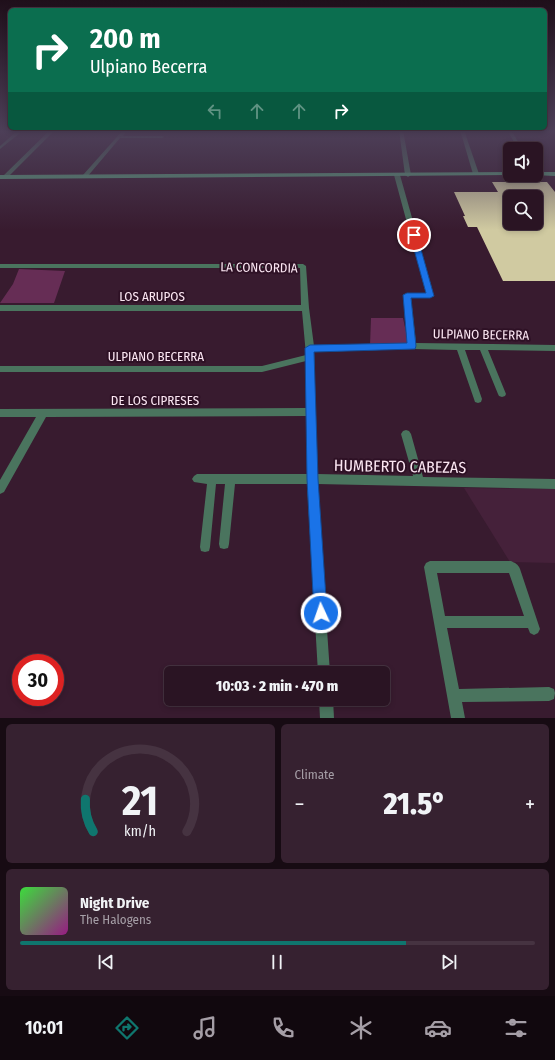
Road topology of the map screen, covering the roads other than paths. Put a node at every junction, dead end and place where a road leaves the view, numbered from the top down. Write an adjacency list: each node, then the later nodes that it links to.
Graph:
1 (17, 164): 12 (street)
2 (96, 164): 11 (street)
3 (406, 164): 10 (street)
4 (473, 164): 5 (street)
5 (476, 174): 6 (main road); 10 (main road)
6 (503, 174)
7 (543, 174): 8 (main road)
8 (555, 174)
9 (397, 175): 10 (main road); 11 (main road); 16 (street)
10 (408, 175)
11 (85, 176): 12 (main road)
12 (3, 177)
13 (0, 266): 15 (street, LA CONCORDIA)
14 (0, 308): 15 (street, LOS ARUPOS)
15 (305, 308): 20 (street, LA CONCORDIA)
16 (412, 346): 17 (street, ULPIANO BECERRA); 20 (street, ULPIANO BECERRA)
17 (460, 347): 18 (street, ULPIANO BECERRA); 23 (street)
18 (483, 347): 19 (street, ULPIANO BECERRA); 22 (street)
19 (555, 348)
20 (310, 353): 21 (street, ULPIANO BECERRA); 24 (street, LA CONCORDIA)
21 (0, 369)
22 (502, 394)
23 (478, 399)
24 (310, 412): 26 (street, DE LOS CIPRESES); 31 (street, LA CONCORDIA)
25 (0, 413): 26 (street, DE LOS CIPRESES)
26 (43, 413): 34 (street)
27 (406, 434): 32 (street)
28 (197, 479): 29 (street, HUMBERTO CABEZAS)
29 (212, 479): 30 (street, HUMBERTO CABEZAS); 36 (street)
30 (230, 479): 31 (street, HUMBERTO CABEZAS); 35 (street)
31 (312, 479): 32 (street, HUMBERTO CABEZAS); 38 (street, LA CONCORDIA)
32 (419, 481): 33 (street, HUMBERTO CABEZAS)
33 (555, 484)
34 (0, 489)
35 (224, 544)
36 (205, 547)
37 (440, 622): 37 (street); 40 (street)
38 (324, 666)
39 (549, 694): 40 (street)
40 (454, 696): 43 (street)
41 (326, 706): 42 (street)
42 (327, 718)
43 (458, 718)

